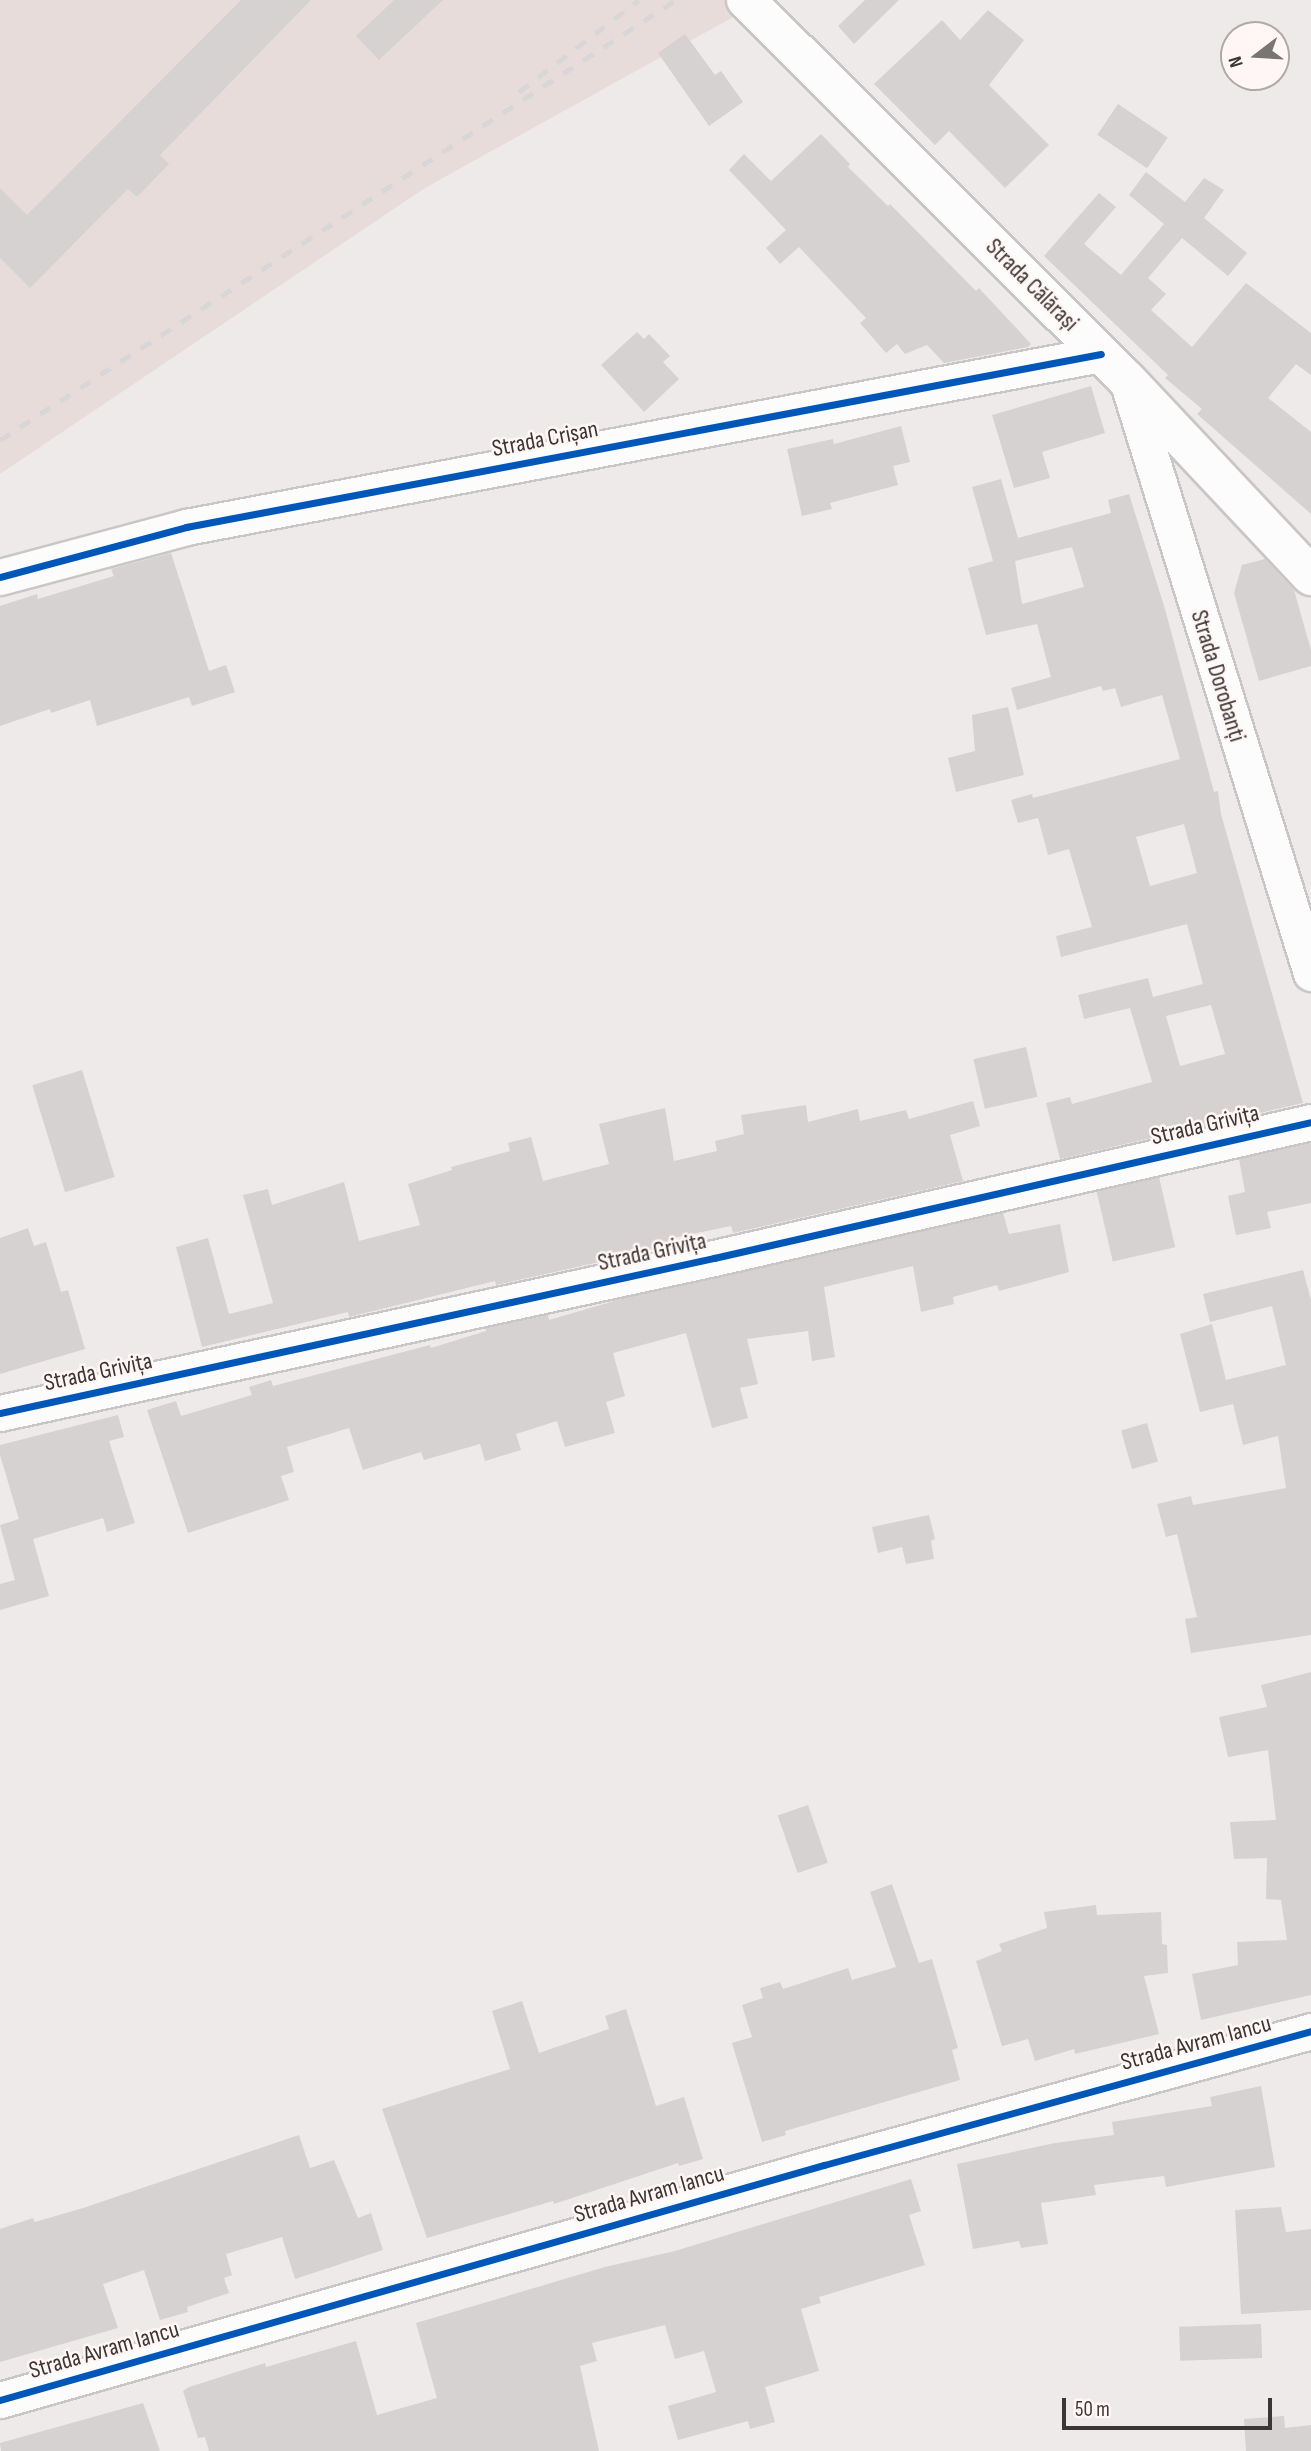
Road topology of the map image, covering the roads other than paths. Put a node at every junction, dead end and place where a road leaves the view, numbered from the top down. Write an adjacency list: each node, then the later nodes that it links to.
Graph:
1 (747, 0): 2 (main road, Strada Călărași)
2 (1114, 367): 3 (main road, Strada Călărași); 4 (street, Strada Crișan); 5 (street, Strada Dorobanți)
3 (1311, 576)
4 (0, 577)
5 (1311, 973)
6 (1311, 1122): 7 (street, Strada Grivița)
7 (0, 1413)
8 (1311, 2032): 9 (street, Strada Avram Iancu)
9 (0, 2400)

